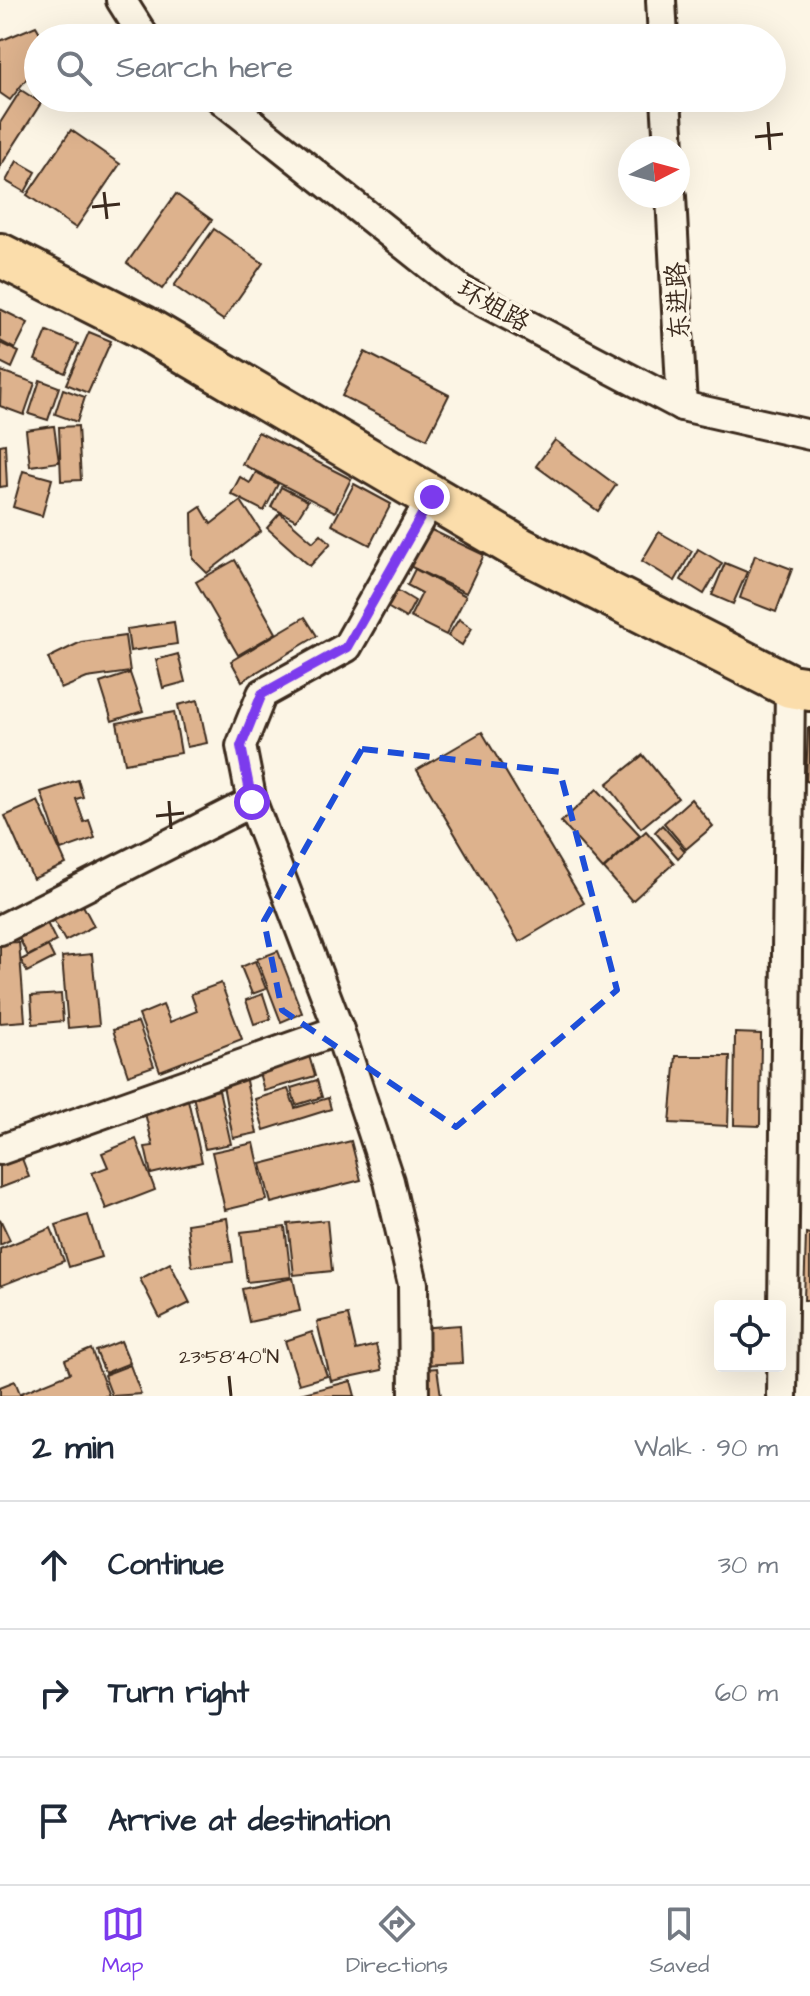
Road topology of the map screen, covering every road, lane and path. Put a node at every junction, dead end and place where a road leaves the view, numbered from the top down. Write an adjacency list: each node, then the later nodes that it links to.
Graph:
1 (121, 0): 3 (street)
2 (661, 0): 4 (street)
3 (136, 24)
4 (662, 24)
5 (238, 112): 10 (street, 环姐路)
6 (667, 112): 7 (street)
7 (668, 136)
8 (672, 208): 10 (street, 东进路)
9 (0, 255): 12 (highway)
10 (682, 406): 11 (street, 环姐路)
11 (810, 435)
12 (432, 497): 13 (highway); 14 (street)
13 (800, 688): 18 (street)
14 (252, 802): 15 (street); 16 (street)
15 (0, 930)
16 (339, 1030): 17 (street); 19 (street)
17 (0, 1150)
18 (797, 1345): 20 (street)
19 (414, 1396)
20 (782, 1396)

